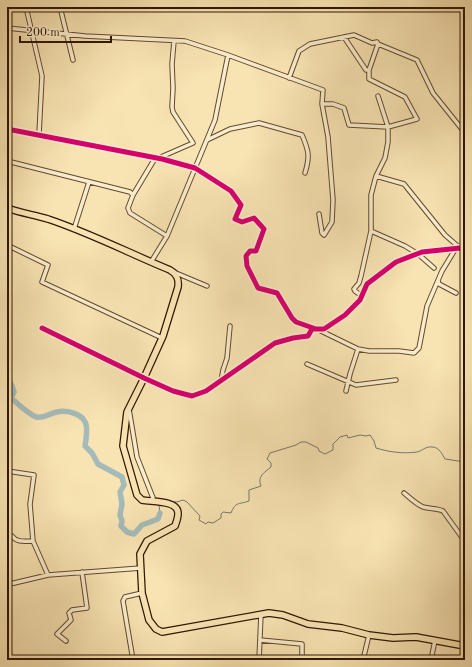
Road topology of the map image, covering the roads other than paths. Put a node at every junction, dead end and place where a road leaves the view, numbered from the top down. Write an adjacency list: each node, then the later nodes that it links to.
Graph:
1 (26, 7): 4 (street)
2 (60, 7): 5 (street)
3 (7, 28): 4 (street)
4 (32, 30): 5 (street); 18 (street)
5 (66, 35): 7 (street); 10 (street)
6 (344, 37): 8 (street); 11 (street); 12 (street)
7 (174, 41): 9 (street); 20 (street)
8 (378, 44): 11 (street); 17 (street)
9 (228, 55): 12 (street); 19 (street)
10 (73, 60)
11 (369, 70): 15 (street)
12 (289, 78): 14 (street)
13 (378, 96): 15 (street)
14 (322, 104): 15 (street); 28 (street)
15 (388, 127): 24 (street)
16 (7, 129): 18 (street)
17 (465, 133)
18 (39, 134): 20 (street)
19 (207, 140): 22 (street); 23 (street)
20 (158, 158): 22 (street); 26 (street)
21 (7, 161): 25 (street)
22 (195, 168): 31 (street); 45 (street)
23 (304, 173)
24 (376, 176): 30 (street); 33 (street)
25 (89, 182): 26 (street); 29 (street)
26 (133, 195): 31 (street)
27 (7, 208): 29 (main road)
28 (319, 214)
29 (74, 229): 36 (main road)
30 (371, 231): 35 (street); 42 (street)
31 (167, 236): 36 (street)
32 (7, 245): 46 (street)
33 (458, 248): 34 (street); 35 (street); 39 (street)
34 (465, 249)
35 (418, 254): 37 (street); 42 (street)
36 (151, 262): 38 (main road)
37 (434, 268)
38 (175, 273): 40 (street); 46 (main road)
39 (438, 281): 41 (street); 47 (street)
40 (207, 286)
41 (456, 293)
42 (362, 296): 45 (street)
43 (230, 326): 51 (street)
44 (42, 328): 49 (street)
45 (317, 329): 47 (street); 51 (street)
46 (162, 338): 49 (main road)
47 (358, 349): 52 (street)
48 (307, 364): 52 (street)
49 (144, 378): 51 (street); 54 (main road)
50 (396, 380): 52 (street)
51 (221, 381)
52 (348, 382): 53 (street)
53 (346, 391)
54 (129, 408): 57 (street); 57 (main road)
55 (7, 471): 60 (street)
56 (404, 493): 59 (street)
57 (152, 502): 61 (main road)
58 (7, 536): 60 (street)
59 (465, 539)
60 (33, 541): 63 (street)
61 (141, 568): 62 (street); 65 (main road)
62 (82, 572): 63 (street); 70 (street)
63 (48, 575): 64 (street)
64 (7, 588)
65 (142, 593): 66 (main road); 72 (street)
66 (261, 614): 67 (main road); 68 (street)
67 (369, 635): 69 (main road); 75 (street)
68 (260, 640): 73 (street); 74 (street)
69 (435, 640): 71 (main road); 76 (street)
70 (66, 641)
71 (465, 646)
72 (133, 660)
73 (259, 660)
74 (302, 660)
75 (363, 660)
76 (431, 660)

